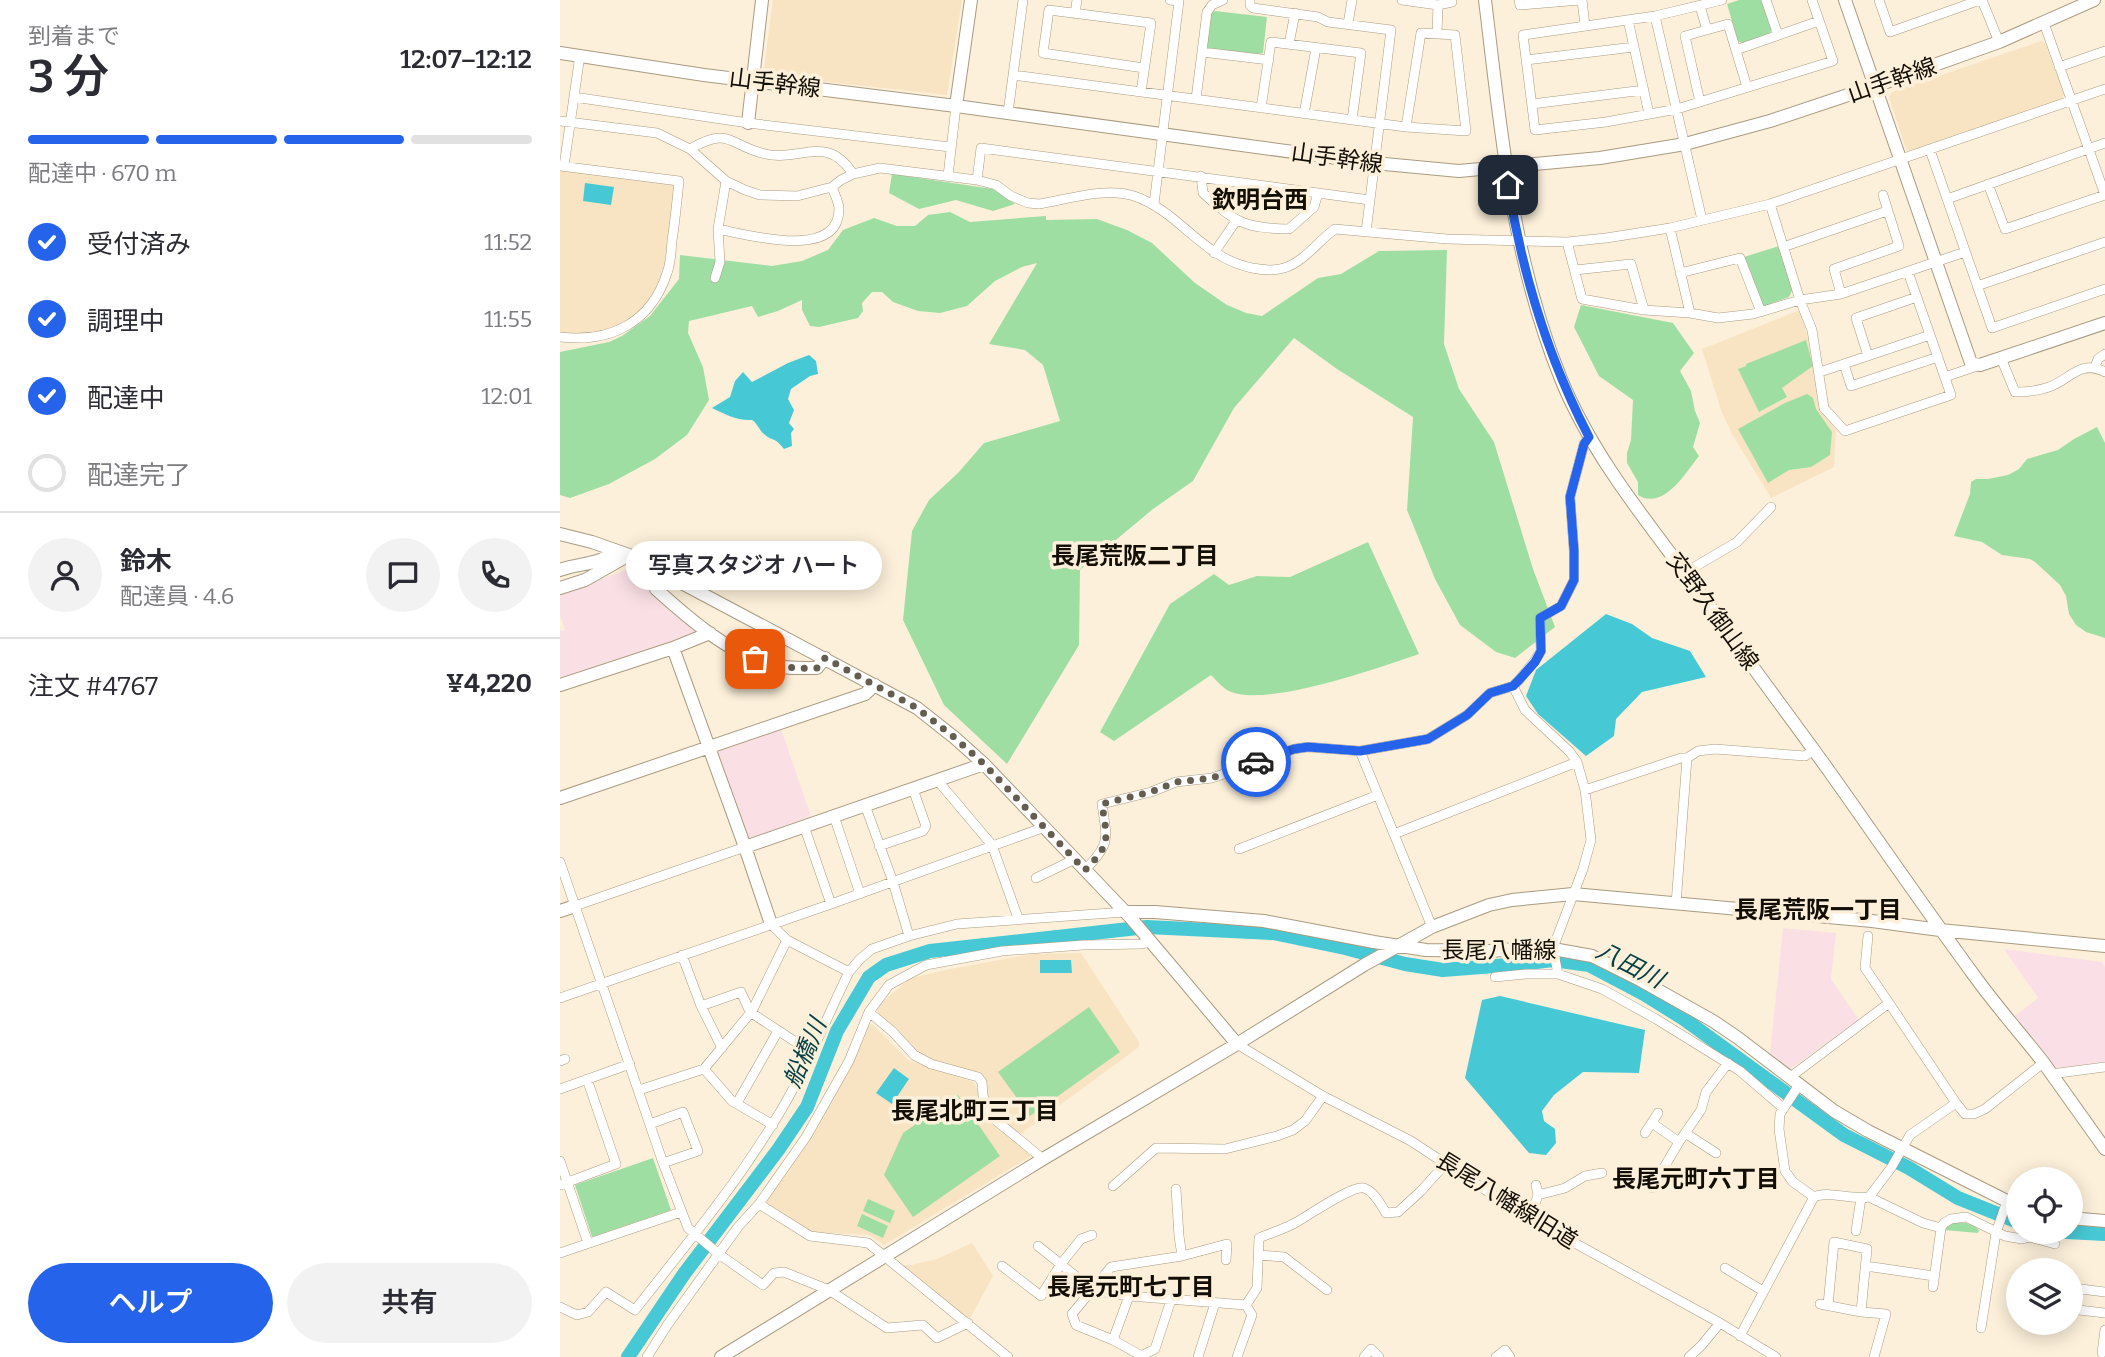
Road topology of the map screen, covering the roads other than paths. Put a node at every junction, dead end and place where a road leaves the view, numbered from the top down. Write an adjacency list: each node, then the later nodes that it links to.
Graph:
1 (762, 0): 49 (street)
2 (971, 0): 61 (street)
3 (1023, 0): 48 (street)
4 (1077, 0): 24 (street)
5 (1170, 0): 55 (street)
6 (1223, 0): 41 (street)
7 (1250, 0): 25 (street)
8 (1352, 0): 30 (street)
9 (1408, 0): 22 (street)
10 (1451, 0): 22 (street)
11 (1485, 0): 83 (street, 交野久御山線)
12 (1519, 0): 21 (street)
13 (1581, 0): 21 (street); 31 (street)
14 (1722, 0): 23 (street)
15 (1766, 0): 34 (street)
16 (1812, 0): 28 (street)
17 (1845, 0): 50 (street)
18 (1879, 0): 19 (street)
19 (1981, 0): 35 (street)
20 (2094, 0): 29 (street, 山手幹線)
21 (1562, 1)
22 (1438, 5): 33 (street)
23 (1700, 6): 26 (street); 32 (street)
24 (1075, 13): 47 (street); 47 (street)
25 (1295, 13): 30 (street); 36 (street)
26 (1655, 16): 27 (street); 63 (street)
27 (1628, 20): 31 (street); 37 (street)
28 (1819, 21): 34 (street); 51 (street)
29 (2044, 23): 35 (street, 山手幹線); 46 (street)
30 (1348, 24): 71 (street)
31 (1585, 26): 45 (street)
32 (1707, 30): 39 (street); 59 (street)
33 (1437, 34): 72 (street); 72 (street)
34 (1778, 35): 39 (street)
35 (1999, 42): 50 (street, 山手幹線)
36 (1289, 44): 38 (street); 44 (street)
37 (1634, 47): 45 (street); 53 (street)
38 (1316, 48): 65 (street); 67 (street)
39 (1735, 50): 51 (street)
40 (2105, 51): 46 (street)
41 (1202, 52): 44 (street); 57 (street)
42 (560, 53): 43 (street, 山手幹線)
43 (580, 55): 49 (street, 山手幹線); 56 (street)
44 (1269, 60): 62 (street)
45 (1526, 60): 60 (street)
46 (2059, 67): 58 (street)
47 (1144, 68): 54 (street)
48 (1013, 75): 54 (street); 64 (street)
49 (752, 80): 61 (street, 山手幹線); 70 (street)
50 (1875, 86): 75 (street, 山手幹線); 80 (street)
51 (1747, 87): 59 (street)
52 (2105, 89): 58 (street)
53 (1644, 90): 60 (street); 66 (street)
54 (1141, 92): 55 (street)
55 (1167, 96): 57 (street); 73 (street)
56 (574, 97): 69 (street); 70 (street)
57 (1196, 99): 62 (street)
58 (2071, 101): 78 (street); 79 (street)
59 (1700, 102): 63 (street)
60 (1532, 104): 66 (street)
61 (956, 106): 64 (street, 山手幹線); 76 (street)
62 (1261, 108): 65 (street)
63 (1677, 109): 66 (street); 75 (street)
64 (1008, 113): 73 (street, 山手幹線)
65 (1304, 114): 67 (street)
66 (1650, 114)
67 (1352, 120): 71 (street)
68 (560, 121): 69 (street)
69 (570, 122): 77 (street); 82 (street)
70 (748, 123): 76 (street)
71 (1379, 124): 72 (street); 81 (street)
72 (1406, 127)
73 (1163, 135): 81 (street, 山手幹線); 84 (street)
74 (2105, 143): 78 (street)
75 (1685, 144): 83 (street, 山手幹線); 100 (street)
76 (950, 146): 86 (street)
77 (690, 149): 85 (street); 89 (street)
78 (2089, 149): 90 (street); 94 (street)
79 (1930, 150): 80 (street); 95 (street)
80 (1901, 160): 98 (street); 111 (street)
81 (1374, 163): 83 (street, 山手幹線); 96 (street)
82 (562, 166): 126 (street)
83 (1505, 167): 105 (street, 交野久御山線)
84 (1158, 170): 87 (street); 88 (street); 97 (street)
85 (853, 174): 86 (street); 91 (street)
86 (948, 176): 88 (street)
87 (1201, 176): 92 (street); 101 (street)
88 (977, 180): 97 (street)
89 (726, 181): 91 (street); 103 (street)
90 (1988, 184): 94 (street); 95 (street)
91 (832, 187): 103 (street)
92 (1318, 193): 96 (street); 101 (street)
93 (1882, 195): 99 (street)
94 (2105, 195)
95 (1947, 199): 109 (street)
96 (1370, 200): 104 (street)
97 (1154, 204): 110 (street)
98 (1770, 204): 100 (street); 108 (street)
99 (1887, 211): 108 (street); 118 (street)
100 (1702, 220): 102 (street)
101 (1236, 221): 110 (street)
102 (1670, 228): 106 (street); 114 (street)
103 (718, 229): 115 (street)
104 (1366, 232): 105 (street); 110 (street)
105 (1518, 240): 106 (street); 137 (street, 交野久御山線)
106 (1567, 242): 112 (street)
107 (2105, 242): 116 (street)
108 (1783, 247): 120 (street)
109 (1965, 252): 111 (street); 116 (street)
110 (1214, 253)
111 (1937, 262): 113 (street); 132 (street)
112 (1575, 270): 121 (street); 121 (street)
113 (1908, 272): 118 (street); 119 (street)
114 (1680, 273): 122 (street); 123 (street)
115 (715, 278)
116 (1977, 286): 117 (street)
117 (2105, 289)
118 (1841, 293): 120 (street)
119 (1917, 297): 125 (street); 128 (street)
120 (1800, 300): 122 (street); 134 (street)
121 (1644, 310): 123 (street)
122 (1761, 312): 123 (street)
123 (1690, 313)
124 (2105, 323): 130 (street)
125 (1930, 335): 128 (street); 129 (street)
126 (560, 337)
127 (2105, 354): 133 (street)
128 (1868, 356): 131 (street)
129 (1938, 357): 131 (street); 136 (street)
130 (2001, 358): 132 (street); 133 (street)
131 (1844, 364): 134 (street)
132 (1980, 365): 136 (street)
133 (2095, 367): 135 (street)
134 (1820, 372): 136 (street)
135 (2105, 372)
136 (1945, 377)
137 (1589, 437): 144 (street, 交野久御山線); 151 (street)
138 (1771, 507): 144 (street)
139 (560, 534): 140 (street)
140 (615, 550): 141 (street); 143 (street)
141 (629, 555): 142 (street); 145 (street)
142 (655, 569): 146 (street); 148 (street)
143 (560, 570)
144 (1686, 572): 153 (street, 交野久御山線)
145 (560, 588)
146 (710, 633): 147 (street); 148 (street)
147 (673, 648): 149 (street); 152 (street)
148 (825, 658): 150 (street)
149 (560, 685)
150 (875, 685): 152 (street); 157 (street)
151 (1513, 686): 154 (street); 156 (street)
152 (710, 746): 162 (street); 170 (street)
153 (1814, 750): 155 (street); 187 (street, 交野久御山線)
154 (1360, 751): 161 (street); 174 (street)
155 (1687, 758): 160 (street); 180 (street)
156 (1577, 762): 160 (street); 167 (street)
157 (984, 764): 158 (street); 166 (street)
158 (938, 781): 159 (street); 168 (street)
159 (913, 789): 163 (street); 169 (street)
160 (1585, 790): 178 (street)
161 (1378, 795): 167 (street); 171 (street)
162 (560, 798)
163 (865, 805): 164 (street); 169 (street)
164 (834, 817): 165 (street); 177 (street)
165 (804, 826): 170 (street); 179 (street)
166 (1045, 828): 168 (street); 172 (street)
167 (1394, 834): 186 (street)
168 (992, 845): 176 (street); 184 (street)
169 (879, 846): 176 (street)
170 (745, 847): 181 (street); 185 (street)
171 (1239, 849)
172 (1075, 859): 174 (street); 175 (street)
173 (560, 862): 181 (street)
174 (1085, 870): 183 (street)
175 (1035, 878)
176 (893, 883): 177 (street); 188 (street)
177 (860, 894): 179 (street)
178 (1573, 894): 180 (street); 186 (street); 194 (street)
179 (831, 904): 185 (street)
180 (1676, 904): 187 (street)
181 (575, 906): 182 (street); 199 (street)
182 (560, 911)
183 (1127, 914): 184 (street); 191 (street); 192 (street, 長尾八幡線)
184 (1018, 918): 188 (street)
185 (771, 924): 190 (street); 195 (street)
186 (1433, 927): 192 (street)
187 (1940, 930): 193 (street); 212 (street, 交野久御山線)
188 (909, 936): 196 (street)
189 (1868, 936): 201 (street)
190 (787, 940): 196 (street); 203 (street)
191 (1150, 941): 204 (street); 206 (street)
192 (1394, 949): 194 (street, 長尾八幡線); 206 (street)
193 (2103, 949)
194 (1554, 952): 197 (street); 215 (street, 長尾八幡線)
195 (682, 954): 199 (street); 202 (street)
196 (849, 972): 208 (street)
197 (1558, 974): 198 (street); 209 (street)
198 (1494, 977)
199 (602, 982): 200 (street); 210 (street)
200 (560, 998)
201 (1889, 1003): 215 (street); 220 (street)
202 (701, 1006): 203 (street); 207 (street)
203 (750, 1012): 205 (street); 207 (street)
204 (869, 1012): 232 (street); 244 (street)
205 (778, 1031): 208 (street); 219 (street)
206 (1237, 1044): 218 (street, 長尾八幡線旧道); 232 (street)
207 (722, 1048): 213 (street)
208 (811, 1052): 225 (street)
209 (1728, 1063): 221 (street); 227 (street)
210 (630, 1064): 214 (street); 217 (street)
211 (2105, 1067): 212 (street)
212 (2047, 1068): 220 (street); 229 (street, 交野久御山線)
213 (704, 1069): 217 (street); 219 (street)
214 (587, 1079): 216 (street); 238 (street)
215 (1794, 1085): 221 (street); 230 (street, 長尾八幡線)
216 (560, 1089)
217 (639, 1090): 224 (street)
218 (1323, 1096): 235 (street, 長尾八幡線旧道); 239 (street)
219 (737, 1103): 225 (street)
220 (1956, 1103): 230 (street)
221 (1784, 1107): 241 (street)
222 (1658, 1113): 223 (street)
223 (1652, 1123): 226 (street); 228 (street)
224 (650, 1124): 234 (street); 234 (street)
225 (773, 1125): 253 (street)
226 (1645, 1133)
227 (1685, 1133): 228 (street); 231 (street)
228 (1679, 1142): 237 (street)
229 (2105, 1149)
230 (1901, 1152): 242 (street); 243 (street, 長尾八幡線)
231 (1716, 1153)
232 (1043, 1159): 261 (street)
233 (560, 1161): 238 (street)
234 (663, 1163): 245 (street)
235 (1446, 1163): 247 (street, 長尾八幡線旧道); 260 (street)
236 (1602, 1173): 247 (street)
237 (1628, 1174)
238 (564, 1184): 256 (street)
239 (1114, 1186)
240 (1176, 1189): 262 (street)
241 (1814, 1197): 242 (street); 274 (street)
242 (1865, 1197): 250 (street); 251 (street)
243 (2006, 1200)
244 (759, 1204): 259 (street); 261 (street)
245 (681, 1212): 253 (street); 256 (street)
246 (2006, 1214): 252 (street)
247 (1530, 1219): 285 (street, 長尾八幡線旧道)
248 (2083, 1219): 249 (street)
249 (2105, 1221)
250 (1941, 1228): 252 (street); 268 (street)
251 (1856, 1231)
252 (1996, 1233): 255 (street); 286 (street)
253 (694, 1235): 259 (street); 280 (street)
254 (1092, 1235): 264 (street)
255 (2006, 1235)
256 (588, 1242): 258 (street)
257 (1038, 1246): 264 (street)
258 (560, 1253)
259 (720, 1255): 271 (street); 292 (street)
260 (1259, 1255): 273 (street); 279 (street)
261 (886, 1256): 271 (street); 284 (street)
262 (1182, 1256): 263 (street); 272 (street)
263 (1226, 1260)
264 (1061, 1264): 265 (street); 272 (street)
265 (1002, 1266)
266 (1866, 1266): 268 (street); 282 (street); 282 (street)
267 (1725, 1268): 274 (street)
268 (1934, 1276): 269 (street)
269 (1933, 1287)
270 (2083, 1289): 275 (street)
271 (829, 1290): 284 (street); 293 (street)
272 (1093, 1290): 276 (street); 289 (street)
273 (1327, 1290)
274 (1763, 1291): 288 (street)
275 (2105, 1292)
276 (1129, 1296): 277 (street); 289 (street)
277 (1171, 1300): 278 (street); 291 (street)
278 (1215, 1303): 279 (street); 295 (street)
279 (1246, 1305): 296 (street)
280 (560, 1307)
281 (2083, 1310): 283 (street)
282 (1861, 1312): 303 (street)
283 (2105, 1313)
284 (968, 1323): 294 (street)
285 (1720, 1323): 288 (street, 長尾八幡線旧道); 301 (street)
286 (1981, 1328)
287 (2105, 1330): 290 (street)
288 (1740, 1336): 302 (street, 長尾八幡線旧道)
289 (1113, 1340): 291 (street)
290 (2102, 1353)
291 (1139, 1356)
292 (647, 1357)
293 (721, 1357)
294 (1008, 1357)
295 (1198, 1357)
296 (1237, 1357)
297 (1364, 1357): 298 (street)
298 (1379, 1357)
299 (1496, 1357): 300 (street)
300 (1510, 1357)
301 (1689, 1357)
302 (1776, 1357)
303 (1874, 1357)

